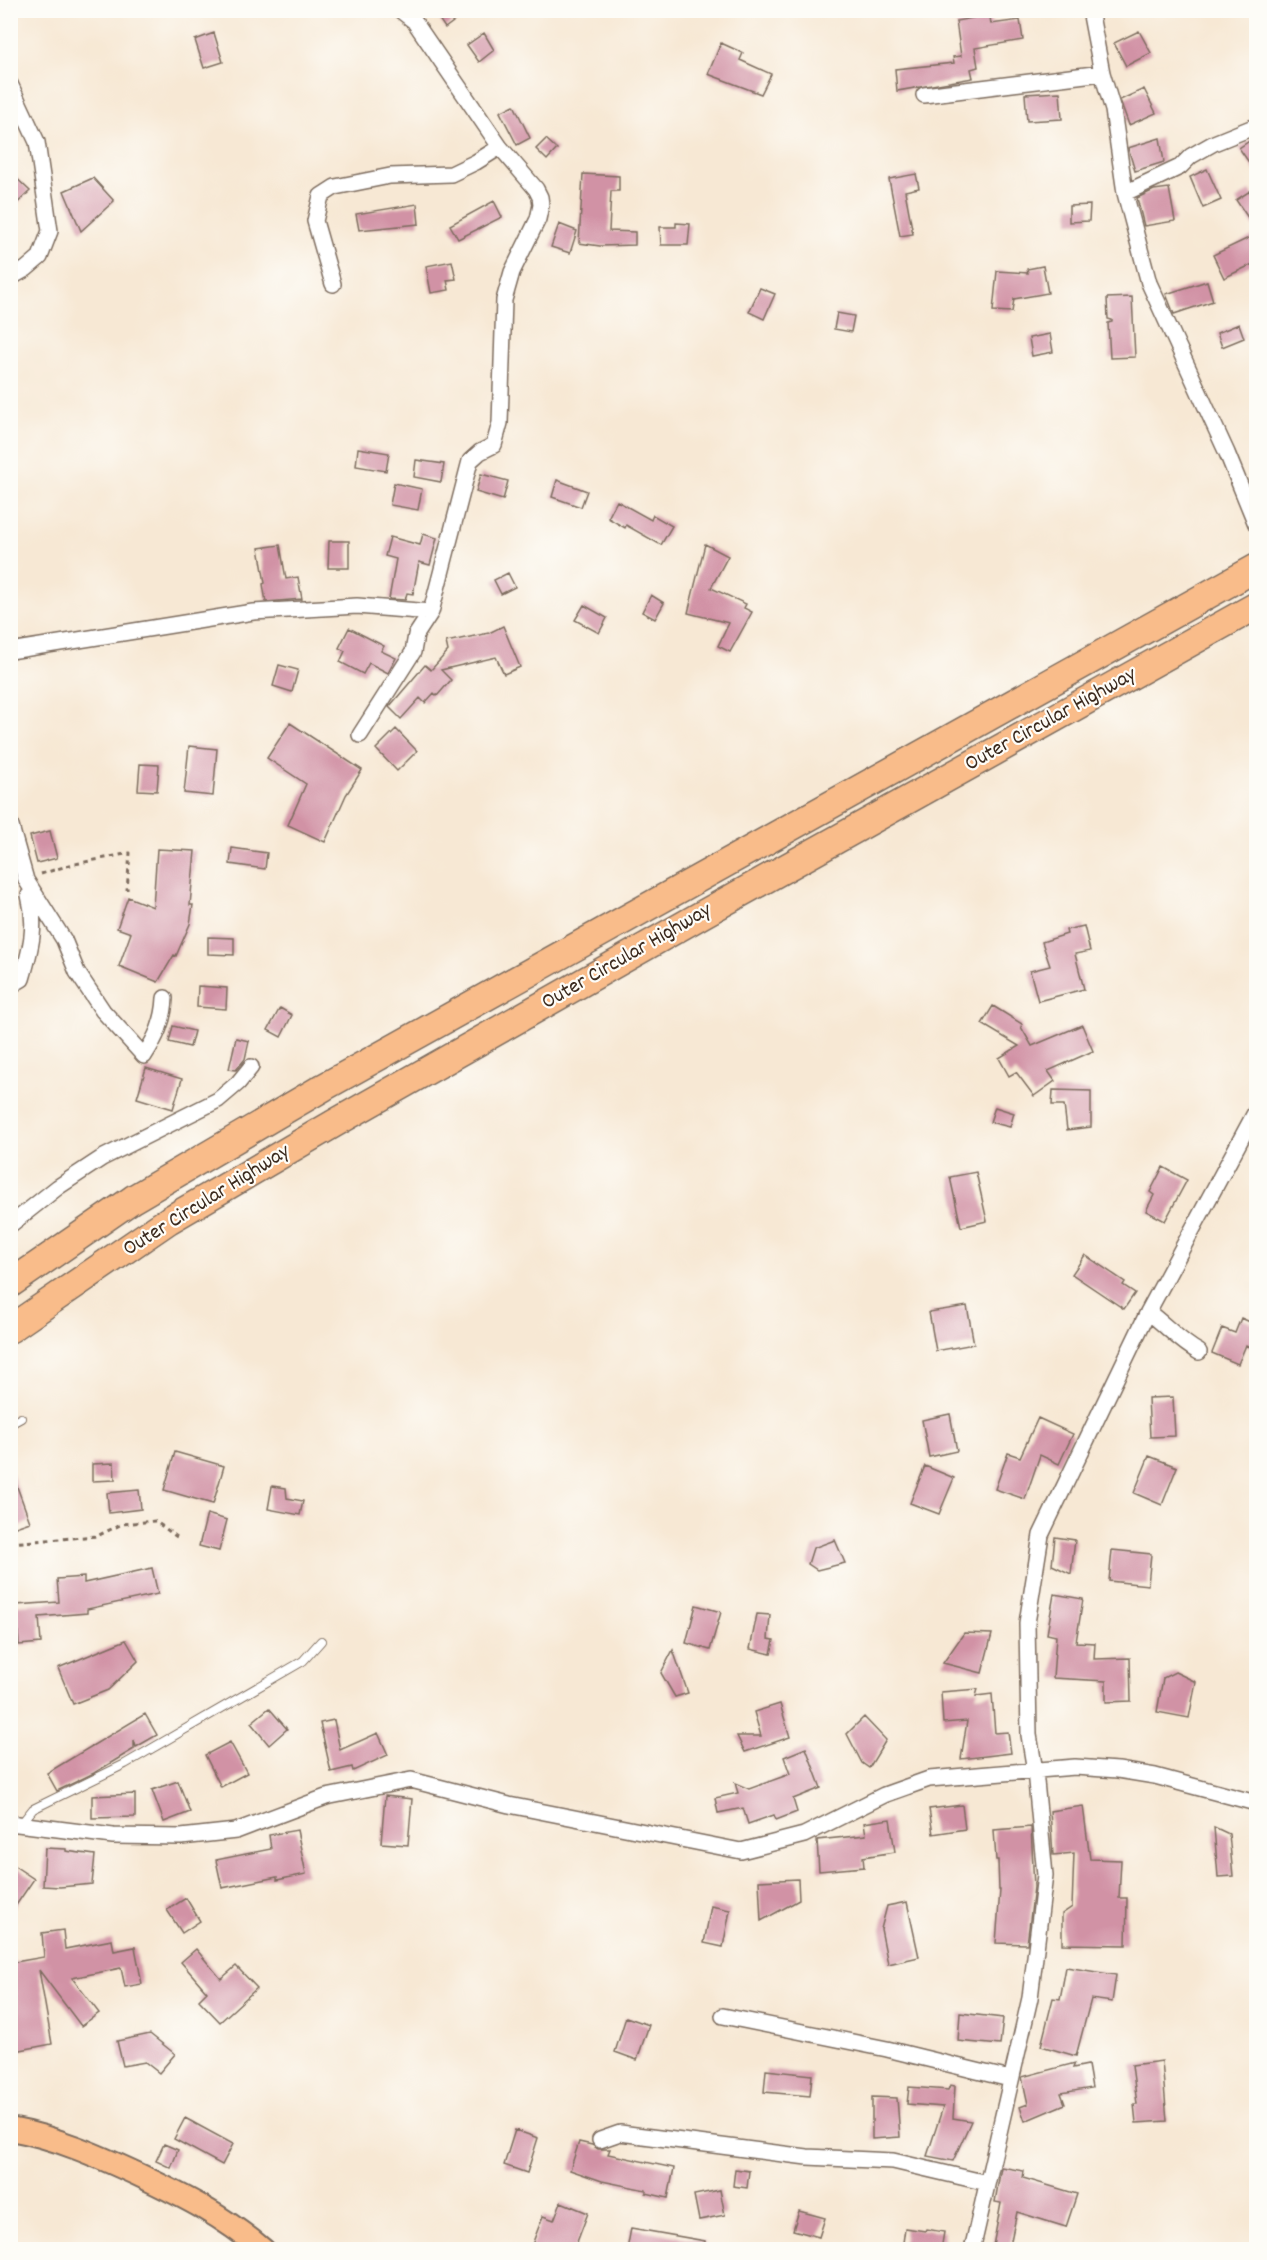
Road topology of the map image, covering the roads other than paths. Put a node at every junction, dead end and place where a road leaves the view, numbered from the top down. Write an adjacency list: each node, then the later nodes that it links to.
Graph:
1 (400, 10): 7 (street)
2 (1090, 10): 3 (street)
3 (1102, 73): 5 (street); 8 (street)
4 (10, 84): 9 (street)
5 (924, 95)
6 (1257, 126): 8 (street)
7 (500, 147): 10 (street); 14 (street)
8 (1125, 193): 11 (street)
9 (10, 278)
10 (333, 284)
11 (1257, 524)
12 (1257, 568): 24 (highway, Outer Circular Highway)
13 (1257, 606): 26 (highway, Outer Circular Highway)
14 (431, 612): 15 (street); 16 (street)
15 (10, 651)
16 (360, 735)
17 (10, 823): 18 (street)
18 (26, 880): 19 (street); 20 (street)
19 (10, 986)
20 (165, 998)
21 (251, 1068): 23 (street)
22 (1257, 1111): 25 (street)
23 (10, 1225)
24 (10, 1284)
25 (1148, 1312): 27 (street); 31 (street)
26 (10, 1329)
27 (1199, 1353)
28 (21, 1418): 29 (lane)
29 (10, 1424)
30 (321, 1641): 33 (lane)
31 (1035, 1771): 32 (street); 33 (street); 35 (street)
32 (1257, 1803)
33 (16, 1823)
34 (723, 2016): 35 (street)
35 (1010, 2079): 38 (street)
36 (10, 2129): 39 (main road)
37 (600, 2140): 38 (street)
38 (987, 2182): 40 (street)
39 (263, 2250)
40 (972, 2250)

